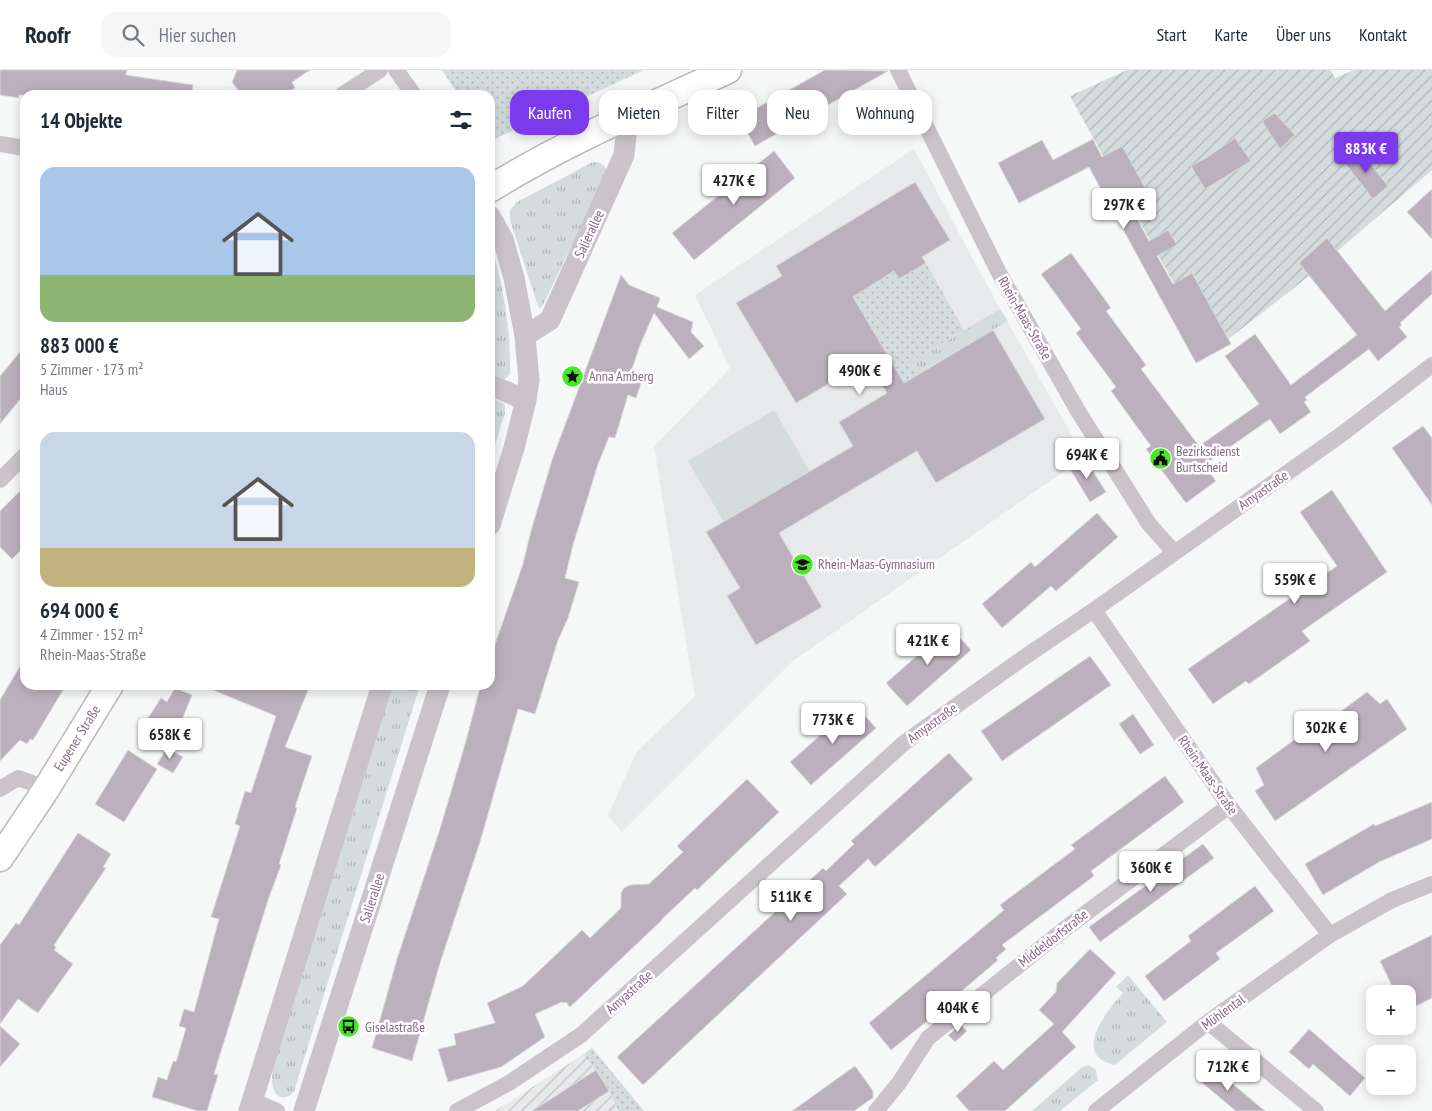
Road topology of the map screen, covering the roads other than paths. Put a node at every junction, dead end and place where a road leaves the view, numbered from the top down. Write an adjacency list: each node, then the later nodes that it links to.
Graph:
1 (380, 70): 5 (street)
2 (396, 70): 6 (street)
3 (728, 70): 7 (main road)
4 (898, 70): 21 (street, Rhein-Maas-Straße)
5 (350, 90)
6 (410, 90)
7 (678, 94)
8 (599, 132): 12 (main road)
9 (626, 135): 14 (street, Salierallee)
10 (0, 144): 11 (street)
11 (20, 147)
12 (495, 186)
13 (495, 225): 14 (street)
14 (525, 336): 17 (street)
15 (1432, 365): 21 (street, Amyastraße)
16 (495, 387): 17 (street)
17 (526, 400): 20 (street)
18 (20, 460): 19 (street)
19 (0, 480)
20 (495, 509)
21 (1174, 552): 22 (street, Amyastraße)
22 (1094, 610): 28 (street, Rhein-Maas-Straße); 36 (street, Amyastraße)
23 (107, 690): 27 (main road, Eupener Straße)
24 (380, 690): 33 (street)
25 (438, 690): 35 (street, Salierallee)
26 (0, 789): 27 (street)
27 (44, 791): 29 (main road, Eupener Straße)
28 (1230, 806): 31 (street, Rhein-Maas-Straße); 37 (street, Middeldorfstraße)
29 (0, 858)
30 (1432, 884): 31 (street, Mühlental)
31 (1330, 935): 32 (street, Mühlental)
32 (1208, 1022): 38 (street, Mühlental); 39 (street)
33 (251, 1106): 34 (street)
34 (277, 1111)
35 (304, 1111)
36 (457, 1111)
37 (876, 1111)
38 (1096, 1111)
39 (1316, 1111)

